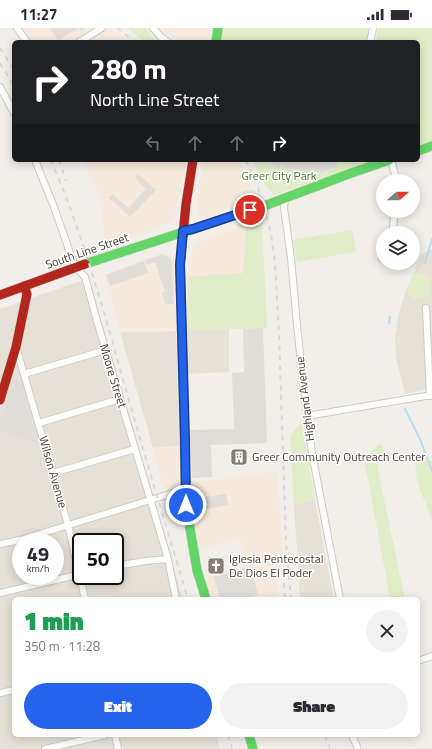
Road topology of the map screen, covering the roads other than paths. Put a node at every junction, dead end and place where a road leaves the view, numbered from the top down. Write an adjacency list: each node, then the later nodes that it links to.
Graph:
1 (18, 28): 6 (street)
2 (102, 28): 7 (street)
3 (153, 28): 8 (street)
4 (218, 28): 9 (main road)
5 (373, 28): 10 (street)
6 (26, 40)
7 (82, 40)
8 (165, 40)
9 (216, 40)
10 (370, 40)
11 (0, 87): 12 (street)
12 (12, 109)
13 (432, 146): 14 (main road)
14 (420, 150)
15 (37, 162): 22 (street, Moore Street)
16 (193, 162): 21 (main road)
17 (384, 162): 20 (main road, South Line Street)
18 (391, 162): 19 (street)
19 (395, 174)
20 (285, 198): 21 (main road, South Line Street); 32 (street, Highland Avenue)
21 (183, 231): 22 (main road, South Line Street); 36 (main road)
22 (76, 267): 23 (main road, South Line Street); 27 (street, Moore Street)
23 (24, 286): 24 (main road, South Line Street); 26 (main road)
24 (0, 295)
25 (426, 308): 29 (street)
26 (16, 347): 28 (street, Wilson Avenue); 31 (main road)
27 (106, 350): 28 (street); 30 (street, Moore Street)
28 (24, 374): 33 (street, Wilson Avenue)
29 (431, 396): 32 (street)
30 (120, 399): 33 (street); 34 (street, Moore Street)
31 (0, 400)
32 (307, 416): 49 (street, Highland Avenue)
33 (38, 424): 35 (street, Wilson Avenue)
34 (135, 449): 35 (street); 37 (street, Moore Street)
35 (53, 473): 38 (street, Wilson Avenue)
36 (186, 489): 37 (street); 48 (main road)
37 (150, 499): 38 (street); 41 (street, Moore Street)
38 (68, 525): 39 (street, Wilson Avenue); 40 (street)
39 (72, 541)
40 (0, 544)
41 (168, 559): 42 (street); 47 (street, Moore Street)
42 (124, 565)
43 (72, 576): 45 (street)
44 (82, 585): 46 (street, Wilson Avenue)
45 (0, 593)
46 (85, 597)
47 (176, 597)
48 (205, 597)
49 (340, 597)
50 (432, 656): 51 (street)
51 (420, 660)
52 (12, 690): 53 (street)
53 (0, 693)
54 (96, 737): 58 (street)
55 (115, 737): 59 (street)
56 (250, 737): 60 (main road)
57 (353, 737): 61 (street)
58 (45, 749)
59 (118, 749)
60 (253, 749)
61 (358, 749)

